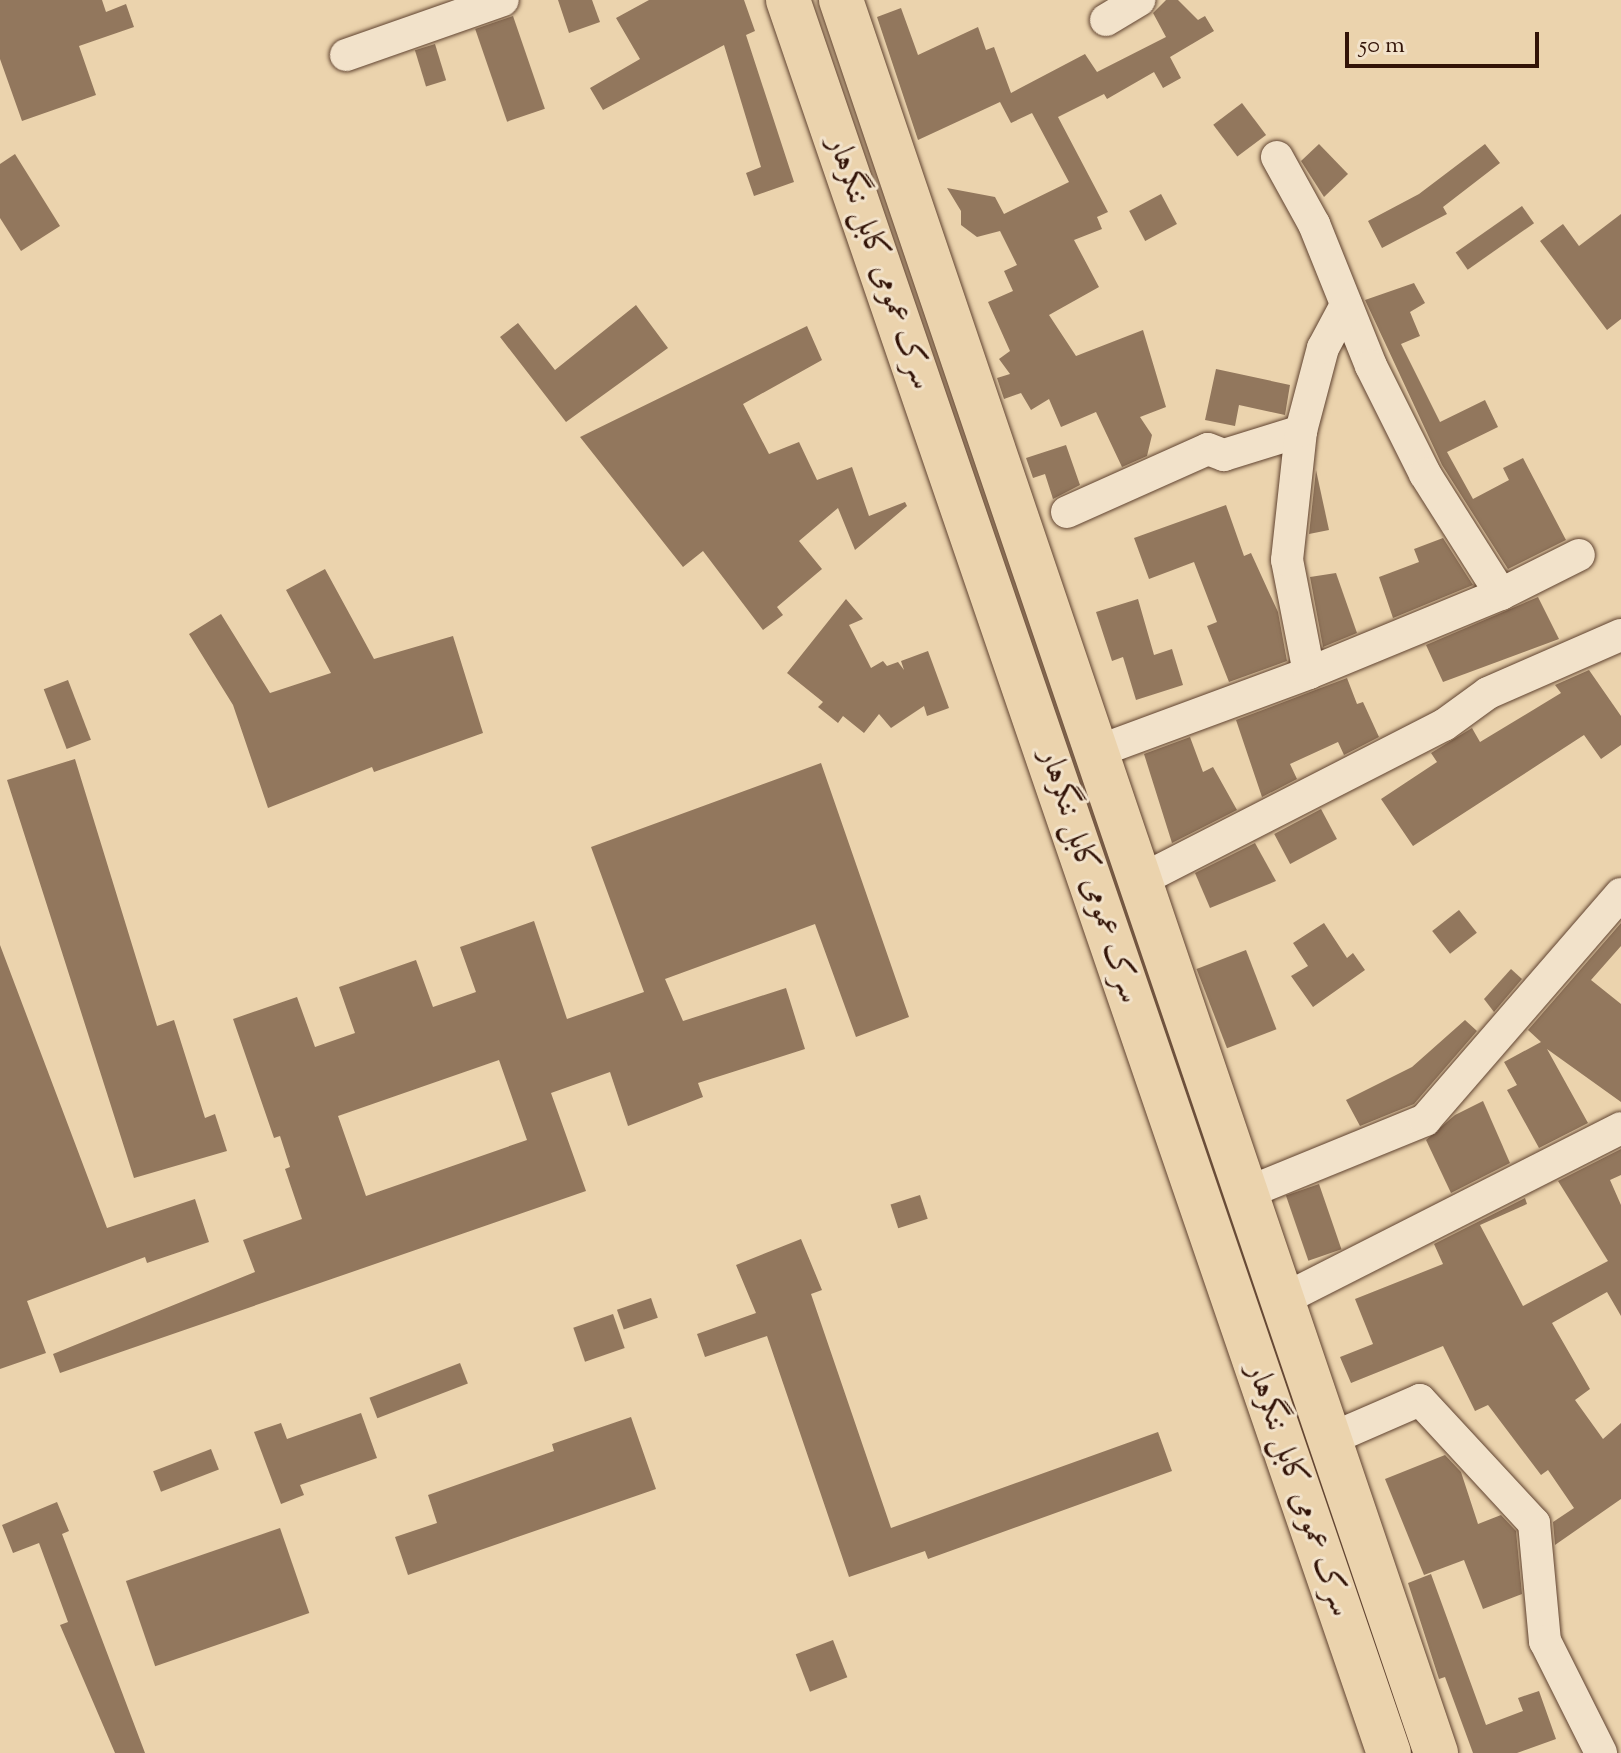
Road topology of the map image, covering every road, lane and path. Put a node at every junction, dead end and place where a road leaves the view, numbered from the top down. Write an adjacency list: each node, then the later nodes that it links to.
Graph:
1 (503, 0): 6 (street)
2 (788, 0): 22 (highway, سرک عمومی کابل ننگرهار)
3 (841, 0): 15 (highway, سرک عمومی کابل ننگرهار)
4 (1139, 0): 5 (street)
5 (1106, 20)
6 (346, 55)
7 (1277, 157): 8 (street)
8 (1346, 305): 9 (street); 12 (street)
9 (1301, 431): 10 (street); 14 (street)
10 (1067, 512)
11 (1579, 555): 12 (street)
12 (1501, 594): 14 (street)
13 (1621, 635): 16 (street)
14 (1309, 673): 15 (street)
15 (1093, 753): 16 (highway, سرک عمومی کابل ننگرهار)
16 (1137, 882): 19 (highway, سرک عمومی کابل ننگرهار)
17 (1621, 894): 19 (street)
18 (1621, 1128): 20 (street)
19 (1244, 1194): 20 (highway, سرک عمومی کابل ننگرهار)
20 (1280, 1301): 21 (highway, سرک عمومی کابل ننگرهار)
21 (1328, 1440): 23 (highway, سرک عمومی کابل ننگرهار); 24 (street)
22 (1389, 1753)
23 (1436, 1753)
24 (1601, 1753)

